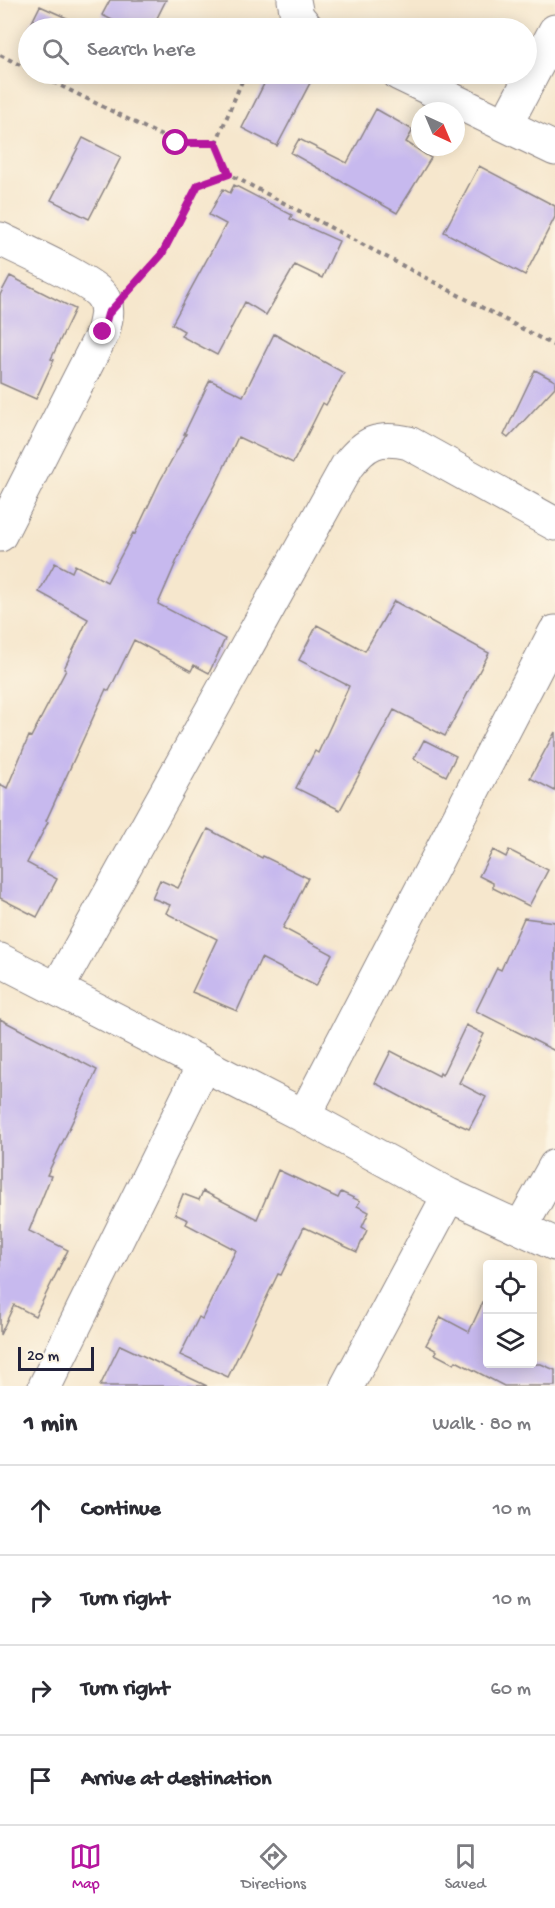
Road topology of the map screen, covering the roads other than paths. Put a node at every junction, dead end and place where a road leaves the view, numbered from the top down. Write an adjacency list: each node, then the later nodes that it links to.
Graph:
1 (294, 0): 2 (street)
2 (299, 18)
3 (555, 31): 4 (street)
4 (537, 65)
5 (420, 84): 7 (street)
6 (527, 84): 7 (street)
7 (506, 124): 8 (street)
8 (555, 149)
9 (0, 239): 11 (street)
10 (555, 524): 14 (street)
11 (0, 535)
12 (555, 632): 16 (street)
13 (0, 960): 14 (street)
14 (57, 989): 15 (street)
15 (204, 1064): 16 (street); 21 (street)
16 (304, 1116): 18 (street)
17 (555, 1166): 19 (street)
18 (448, 1195): 19 (street); 22 (street)
19 (521, 1227): 20 (street)
20 (555, 1244)
21 (45, 1386)
22 (347, 1386)

